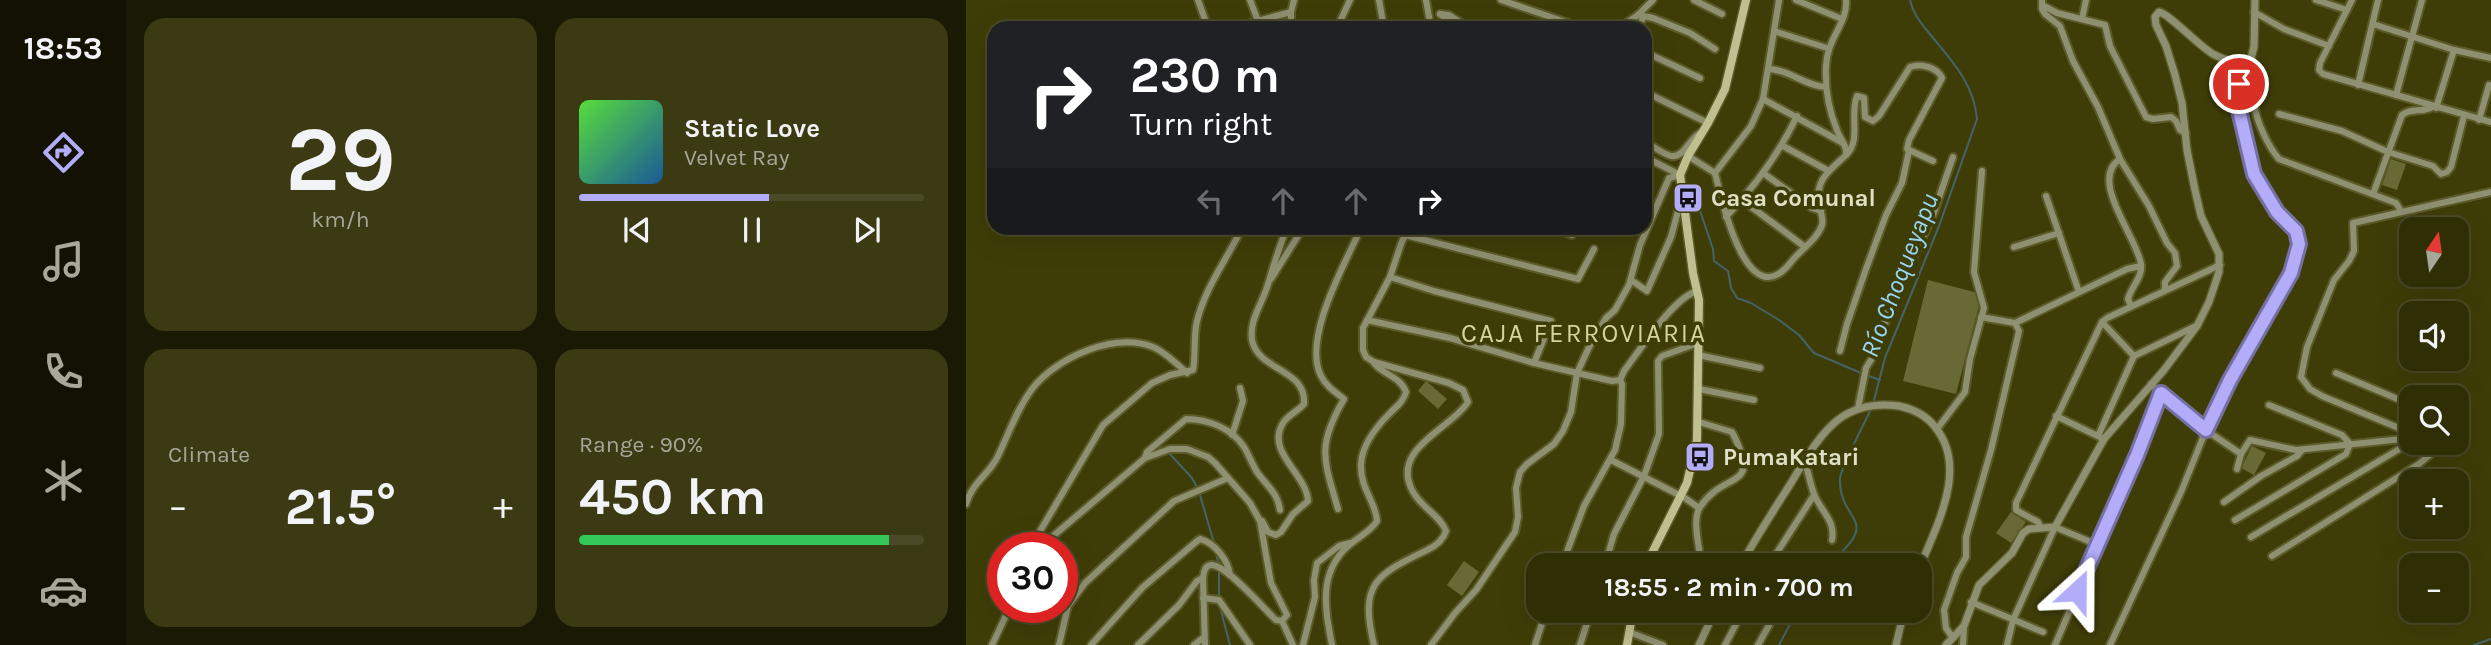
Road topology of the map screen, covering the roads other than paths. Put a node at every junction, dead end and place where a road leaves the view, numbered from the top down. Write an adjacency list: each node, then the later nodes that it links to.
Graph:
1 (1198, 0): 31 (street)
2 (1250, 0): 32 (street)
3 (1294, 0): 24 (street)
4 (1350, 0): 34 (street)
5 (1379, 0): 35 (street)
6 (1426, 0): 36 (street)
7 (1502, 0): 40 (street)
8 (1653, 0): 28 (street)
9 (1694, 0): 27 (street)
10 (1746, 0): 68 (main road)
11 (1780, 0): 44 (street)
12 (1796, 0): 22 (street)
13 (1818, 0): 22 (street)
14 (1846, 0): 29 (street)
15 (2085, 0): 30 (street)
16 (2255, 0): 25 (street)
17 (2316, 0): 23 (street)
18 (2352, 0): 23 (street)
19 (2378, 0): 43 (street)
20 (2422, 0): 45 (street)
21 (2041, 1): 30 (street); 79 (street)
22 (1814, 8): 29 (street)
23 (2347, 10): 46 (street)
24 (1291, 12): 32 (street); 33 (street)
25 (2254, 12): 46 (street); 51 (street)
26 (1440, 14): 37 (street); 38 (street); 39 (street)
27 (1722, 14)
28 (1641, 16): 41 (street); 42 (street); 48 (street)
29 (1842, 19): 47 (street)
30 (2082, 19): 70 (street)
31 (1206, 21)
32 (1258, 21)
33 (1291, 21)
34 (1340, 21)
35 (1383, 21)
36 (1429, 21)
37 (1432, 21)
38 (1448, 21)
39 (1458, 21)
40 (1563, 21)
41 (1632, 21)
42 (1639, 21)
43 (2373, 24): 45 (street); 56 (street)
44 (1774, 31): 47 (street); 54 (street)
45 (2412, 36): 49 (street); 60 (street)
46 (2329, 46): 56 (street)
47 (1827, 48): 58 (street)
48 (1715, 49)
49 (2454, 50): 52 (street); 62 (street)
50 (1652, 55): 55 (street)
51 (2251, 58): 53 (street); 88 (street)
52 (2491, 58)
53 (2241, 64): 70 (street); 143 (street)
54 (1769, 69): 58 (street); 61 (street)
55 (1700, 78)
56 (2358, 85): 60 (street)
57 (2489, 85): 66 (street)
58 (1826, 87): 71 (street)
59 (1652, 95): 68 (street)
60 (2396, 95): 62 (street)
61 (1763, 99): 64 (street); 84 (street)
62 (2434, 107): 65 (street); 75 (street)
63 (2279, 114): 75 (street)
64 (1797, 116): 71 (street); 73 (street)
65 (2464, 116): 66 (street); 75 (street)
66 (2479, 120): 67 (street)
67 (2491, 122)
68 (1708, 123): 69 (main road)
69 (1702, 132): 72 (street); 77 (main road)
70 (2186, 133): 106 (street)
71 (1845, 144): 76 (street)
72 (1652, 146)
73 (1783, 146): 82 (street); 85 (street)
74 (1909, 151): 76 (street); 81 (street); 121 (street)
75 (2388, 152): 88 (street)
76 (1846, 155): 82 (street)
77 (1688, 156): 84 (street); 86 (main road)
78 (1954, 157): 138 (street)
79 (2120, 159): 107 (street); 111 (street)
80 (1652, 161): 86 (street)
81 (1933, 161)
82 (1826, 170): 92 (street)
83 (1982, 171): 115 (street)
84 (1715, 173): 94 (street)
85 (1763, 173): 90 (street); 92 (street)
86 (1680, 175): 91 (main road); 95 (street)
87 (2491, 192): 93 (street)
88 (2373, 194): 93 (street)
89 (2046, 196): 96 (street)
90 (1742, 200): 94 (street); 103 (street)
91 (1683, 204): 109 (street); 112 (main road)
92 (1821, 211): 103 (street)
93 (2401, 211): 141 (street)
94 (1726, 217): 103 (street)
95 (1652, 218)
96 (2059, 233): 104 (street); 113 (street)
97 (1238, 235): 127 (street)
98 (1284, 235): 110 (street)
99 (1299, 235): 110 (street)
100 (1358, 235): 163 (street)
101 (1405, 235): 105 (street); 108 (street)
102 (1646, 235): 109 (street)
103 (1805, 247)
104 (2014, 247)
105 (1594, 249)
106 (2220, 265): 111 (street); 119 (street)
107 (2141, 266): 113 (street); 114 (street)
108 (1390, 277): 116 (street); 125 (street)
109 (1631, 280): 128 (street)
110 (1268, 284): 165 (street)
111 (2165, 290): 114 (street)
112 (1697, 291): 120 (main road); 130 (street)
113 (2079, 292): 117 (street)
114 (2131, 306): 118 (street)
115 (1981, 317): 117 (street); 142 (street)
116 (1367, 320): 124 (street); 125 (street)
117 (2015, 323): 200 (street)
118 (2102, 323): 123 (street); 139 (street)
119 (2197, 326): 123 (street); 131 (street)
120 (1698, 343): 122 (main road); 156 (street)
121 (1840, 351)
122 (1698, 355): 126 (street); 133 (main road)
123 (2134, 356): 145 (street)
124 (1374, 362): 173 (street); 211 (street)
125 (1534, 363): 128 (street)
126 (1760, 369)
127 (1187, 373): 161 (street); 169 (street)
128 (1577, 373): 130 (street); 212 (street)
129 (2336, 373): 136 (street)
130 (1620, 380): 153 (street)
131 (2151, 384): 134 (street); 145 (street)
132 (1240, 388): 144 (street)
133 (1699, 388): 135 (street); 140 (main road)
134 (2161, 393): 143 (street); 174 (street)
135 (1754, 400)
136 (2399, 400)
137 (2269, 405): 147 (street)
138 (1861, 407): 142 (street); 154 (street)
139 (2056, 416): 145 (street); 168 (street)
140 (1699, 422): 159 (main road); 162 (street)
141 (2399, 427)
142 (1937, 429): 181 (street)
143 (2206, 430): 150 (street); 225 (street)
144 (1232, 435): 152 (street); 164 (street)
145 (2101, 438): 167 (street)
146 (2399, 439): 147 (street)
147 (2350, 444): 148 (street); 166 (street)
148 (2302, 450): 150 (street); 160 (street)
149 (2399, 450): 171 (street)
150 (2241, 454): 155 (street)
151 (2430, 455): 182 (street)
152 (1145, 458): 157 (street); 170 (street)
153 (1611, 460): 156 (street); 175 (street)
154 (1805, 461): 158 (street); 179 (street)
155 (2236, 469)
156 (1643, 476): 159 (street); 176 (street)
157 (1228, 478): 165 (street); 203 (street)
158 (1814, 495): 172 (street); 180 (street)
159 (1681, 496): 162 (street); 177 (main road)
160 (2224, 502)
161 (966, 504)
162 (1699, 508): 178 (street)
163 (1338, 509)
164 (1280, 510)
165 (1260, 520): 188 (street)
166 (2235, 520)
167 (2055, 527): 168 (street); 174 (street); 187 (street)
168 (2041, 528): 186 (street)
169 (1039, 532)
170 (1058, 532)
171 (2251, 537)
172 (1832, 540)
173 (1351, 543): 209 (street); 210 (street)
174 (2098, 545): 224 (street)
175 (1566, 553)
176 (1608, 553)
177 (1654, 553)
178 (1700, 553)
179 (1748, 553)
180 (1777, 553)
181 (1926, 553)
182 (2272, 556)
183 (1230, 575): 184 (street); 188 (street); 204 (street)
184 (1203, 578): 185 (street); 205 (street)
185 (1203, 598): 201 (street); 207 (street)
186 (1971, 602): 187 (street); 197 (street)
187 (2013, 620): 199 (street); 223 (street)
188 (1282, 621): 208 (street)
189 (1002, 623): 202 (street)
190 (1542, 623): 213 (street)
191 (1587, 623): 214 (street)
192 (1631, 623): 198 (main road)
193 (1709, 623): 217 (street)
194 (1737, 623): 218 (street)
195 (1770, 623): 219 (street)
196 (1901, 623): 220 (street)
197 (1964, 626): 200 (street); 222 (street)
198 (1629, 632): 215 (main road); 216 (street)
199 (2043, 632)
200 (1952, 638): 221 (street)
201 (1204, 642): 206 (street)
202 (992, 645)
203 (1059, 645)
204 (1091, 645)
205 (1138, 645)
206 (1194, 645)
207 (1250, 645)
208 (1293, 645)
209 (1303, 645)
210 (1332, 645)
211 (1374, 645)
212 (1432, 645)
213 (1535, 645)
214 (1580, 645)
215 (1627, 645)
216 (1663, 645)
217 (1699, 645)
218 (1726, 645)
219 (1758, 645)
220 (1896, 645)
221 (1946, 645)
222 (1963, 645)
223 (2007, 645)
224 (2054, 645)
225 (2110, 645)

